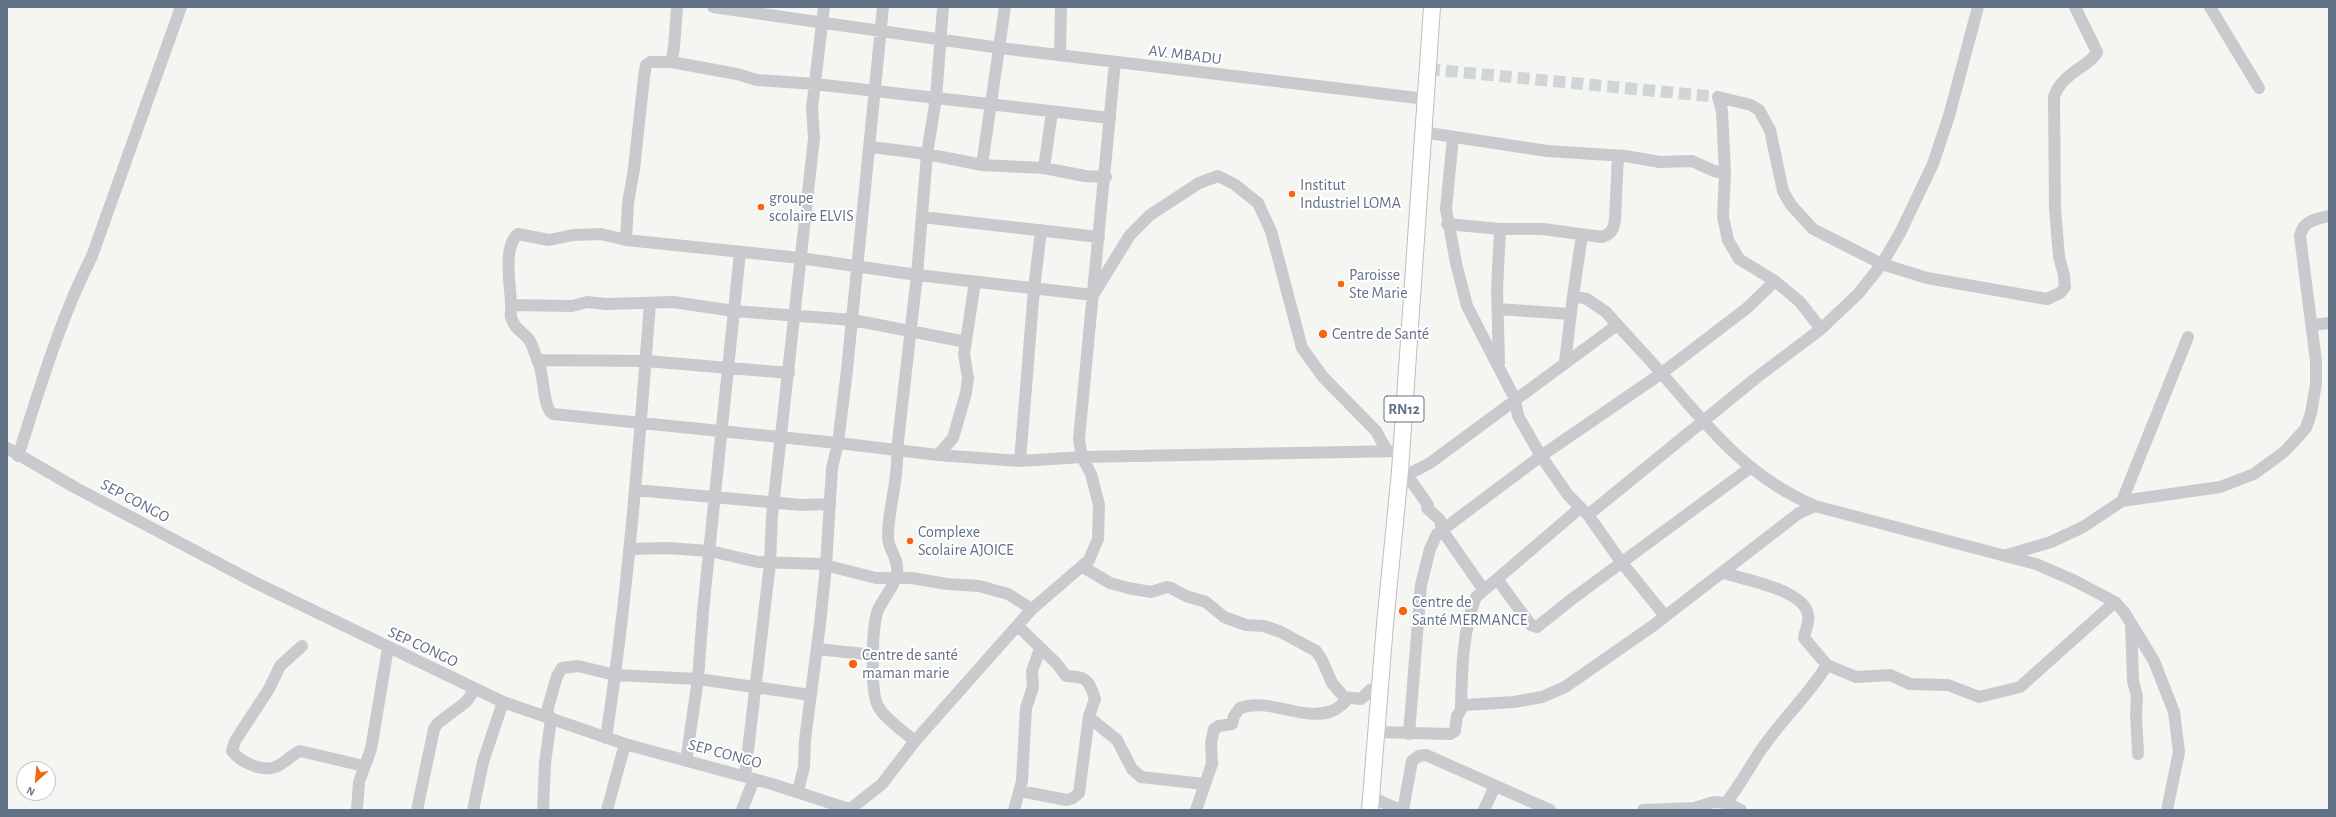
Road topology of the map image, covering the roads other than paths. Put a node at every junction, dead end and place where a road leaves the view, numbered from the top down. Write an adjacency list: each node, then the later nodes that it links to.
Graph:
1 (181, 7): 86 (street)
2 (677, 7): 19 (street)
3 (713, 7): 13 (street, AV. MBADU)
4 (824, 7): 14 (street)
5 (883, 7): 15 (street)
6 (943, 7): 16 (street)
7 (1005, 7): 17 (street)
8 (1061, 7): 18 (street)
9 (1432, 7): 25 (main road, RN12)
10 (1978, 7): 48 (street)
11 (2075, 7): 48 (street)
12 (2210, 7): 22 (street)
13 (765, 11): 14 (street, AV. MBADU)
14 (823, 22): 15 (street, AV. MBADU); 21 (street)
15 (881, 30): 16 (street, AV. MBADU); 23 (street)
16 (940, 38): 17 (street, AV. MBADU); 24 (street)
17 (1000, 48): 18 (street, AV. MBADU); 26 (street)
18 (1060, 54): 20 (street, AV. MBADU)
19 (671, 62): 21 (street); 45 (street)
20 (1115, 62): 25 (street, AV. MBADU); 28 (street)
21 (815, 84): 23 (street); 47 (street)
22 (2259, 88)
23 (876, 90): 24 (street); 31 (street)
24 (936, 98): 26 (street); 32 (street)
25 (1426, 99): 29 (main road, RN12)
26 (992, 104): 27 (street); 34 (street)
27 (1052, 112): 28 (street); 35 (street)
28 (1110, 118): 37 (street)
29 (1422, 132): 30 (street); 85 (main road, RN12)
30 (1453, 137): 33 (street); 40 (street)
31 (870, 148): 32 (street); 49 (street)
32 (927, 154): 34 (street); 39 (street)
33 (1618, 156): 36 (street); 43 (street)
34 (982, 165): 35 (street)
35 (1044, 168): 37 (street)
36 (1725, 173): 48 (street); 51 (street)
37 (1106, 177): 44 (street)
38 (2329, 216): 65 (street)
39 (922, 217): 42 (street); 50 (street)
40 (1447, 224): 41 (street); 74 (street)
41 (1500, 229): 43 (street); 58 (street)
42 (1041, 230): 44 (street); 53 (street)
43 (1582, 234): 55 (street)
44 (1099, 237): 54 (street)
45 (626, 240): 46 (street); 57 (street)
46 (740, 252): 47 (street); 59 (street)
47 (800, 258): 49 (street); 61 (street)
48 (1882, 264): 66 (street)
49 (858, 266): 50 (street); 62 (street)
50 (917, 275): 52 (street); 67 (street)
51 (1775, 281): 66 (street); 76 (street)
52 (975, 282): 53 (street); 69 (street)
53 (1034, 289): 54 (street); 90 (street)
54 (1093, 295): 85 (street); 88 (street)
55 (1573, 296): 60 (street); 64 (street)
56 (650, 303): 57 (street); 59 (street); 71 (street)
57 (512, 305): 70 (street)
58 (1498, 309): 60 (street); 74 (street)
59 (734, 311): 61 (street); 73 (street)
60 (1570, 314): 72 (street)
61 (795, 317): 62 (street); 75 (street)
62 (853, 320): 67 (street); 82 (street)
63 (2329, 323): 65 (street)
64 (1617, 325): 72 (street); 76 (street)
65 (2313, 325): 95 (street)
66 (1821, 329): 78 (street)
67 (910, 331): 69 (street); 84 (street)
68 (2188, 337): 95 (street)
69 (966, 342): 87 (street)
70 (537, 360): 71 (street); 79 (street)
71 (646, 361): 73 (street); 79 (street)
72 (1565, 362): 77 (street)
73 (728, 368): 75 (street); 80 (street)
74 (1499, 368): 77 (street)
75 (789, 373): 81 (street)
76 (1662, 373): 78 (street); 89 (street)
77 (1515, 399): 89 (street); 92 (street)
78 (1704, 422): 91 (street); 99 (street)
79 (640, 424): 80 (street); 93 (street)
80 (722, 433): 81 (street); 94 (street)
81 (782, 437): 82 (street); 96 (street)
82 (838, 443): 84 (street); 97 (street)
83 (7, 448): 86 (street, SEP CONGO)
84 (897, 450): 87 (street); 109 (street)
85 (1394, 451): 88 (street); 92 (main road, RN12)
86 (18, 455): 118 (street, SEP CONGO)
87 (938, 455): 90 (street)
88 (1082, 456): 90 (street); 107 (street)
89 (1542, 456): 99 (street); 100 (street)
90 (1020, 461)
91 (1750, 468): 98 (street); 105 (street)
92 (1404, 473): 100 (street); 126 (main road, RN12)
93 (635, 490): 94 (street); 101 (street)
94 (716, 497): 96 (street); 102 (street)
95 (2122, 501): 103 (street)
96 (775, 502): 97 (street); 104 (street)
97 (830, 504): 106 (street)
98 (1815, 506): 103 (street); 108 (street)
99 (1584, 511): 105 (street); 110 (street)
100 (1442, 530): 111 (street); 135 (street)
101 (629, 549): 102 (street); 123 (street)
102 (710, 551): 104 (street); 124 (street)
103 (2007, 555): 112 (street)
104 (770, 563): 106 (street); 125 (street)
105 (1622, 563): 110 (street); 114 (street)
106 (826, 566): 109 (street); 119 (street)
107 (1083, 568): 113 (street); 129 (street)
108 (1723, 573): 114 (street); 122 (street)
109 (895, 578): 113 (street); 121 (street)
110 (1497, 580): 111 (street)
111 (1483, 589): 131 (street)
112 (2115, 602): 115 (street); 122 (street)
113 (1032, 609): 116 (street)
114 (1665, 616): 131 (street)
115 (2131, 622): 139 (street); 164 (street)
116 (1018, 626): 120 (street); 137 (street)
117 (302, 646): 141 (street)
118 (388, 648): 127 (street, SEP CONGO); 141 (street)
119 (817, 649): 121 (street); 128 (street)
120 (1040, 649): 133 (street); 146 (street)
121 (874, 655): 137 (street)
122 (1827, 665): 148 (street)
123 (616, 675): 124 (street); 132 (street); 136 (street)
124 (698, 679): 125 (street); 140 (street)
125 (754, 686): 128 (street); 142 (street)
126 (1380, 688): 129 (street); 134 (main road, RN12)
127 (475, 689): 130 (street, SEP CONGO); 151 (street)
128 (811, 695): 145 (street)
129 (1349, 698): 143 (street)
130 (503, 702): 132 (street, SEP CONGO); 152 (street)
131 (1460, 708): 135 (street)
132 (551, 718): 136 (street, SEP CONGO); 153 (street)
133 (1091, 719): 143 (street); 146 (street)
134 (1377, 732): 135 (street); 147 (main road, RN12)
135 (1409, 734)
136 (606, 738): 138 (street, SEP CONGO)
137 (915, 741): 156 (street)
138 (625, 744): 140 (street, SEP CONGO); 154 (street)
139 (2138, 754)
140 (686, 761): 142 (street, SEP CONGO)
141 (364, 766): 150 (street)
142 (749, 778): 145 (street, SEP CONGO); 155 (street)
143 (1204, 784): 158 (street)
144 (1495, 786): 159 (street); 160 (street); 161 (street)
145 (798, 791): 156 (street, SEP CONGO)
146 (1020, 791): 157 (street)
147 (1371, 803): 159 (street)
148 (1726, 803): 149 (street); 163 (street)
149 (1694, 809): 162 (street)
150 (357, 810)
151 (417, 810)
152 (473, 810)
153 (544, 810)
154 (606, 810)
155 (742, 810)
156 (850, 810)
157 (1014, 810)
158 (1196, 810)
159 (1401, 810)
160 (1484, 810)
161 (1550, 810)
162 (1643, 810)
163 (1741, 810)
164 (2167, 810)

